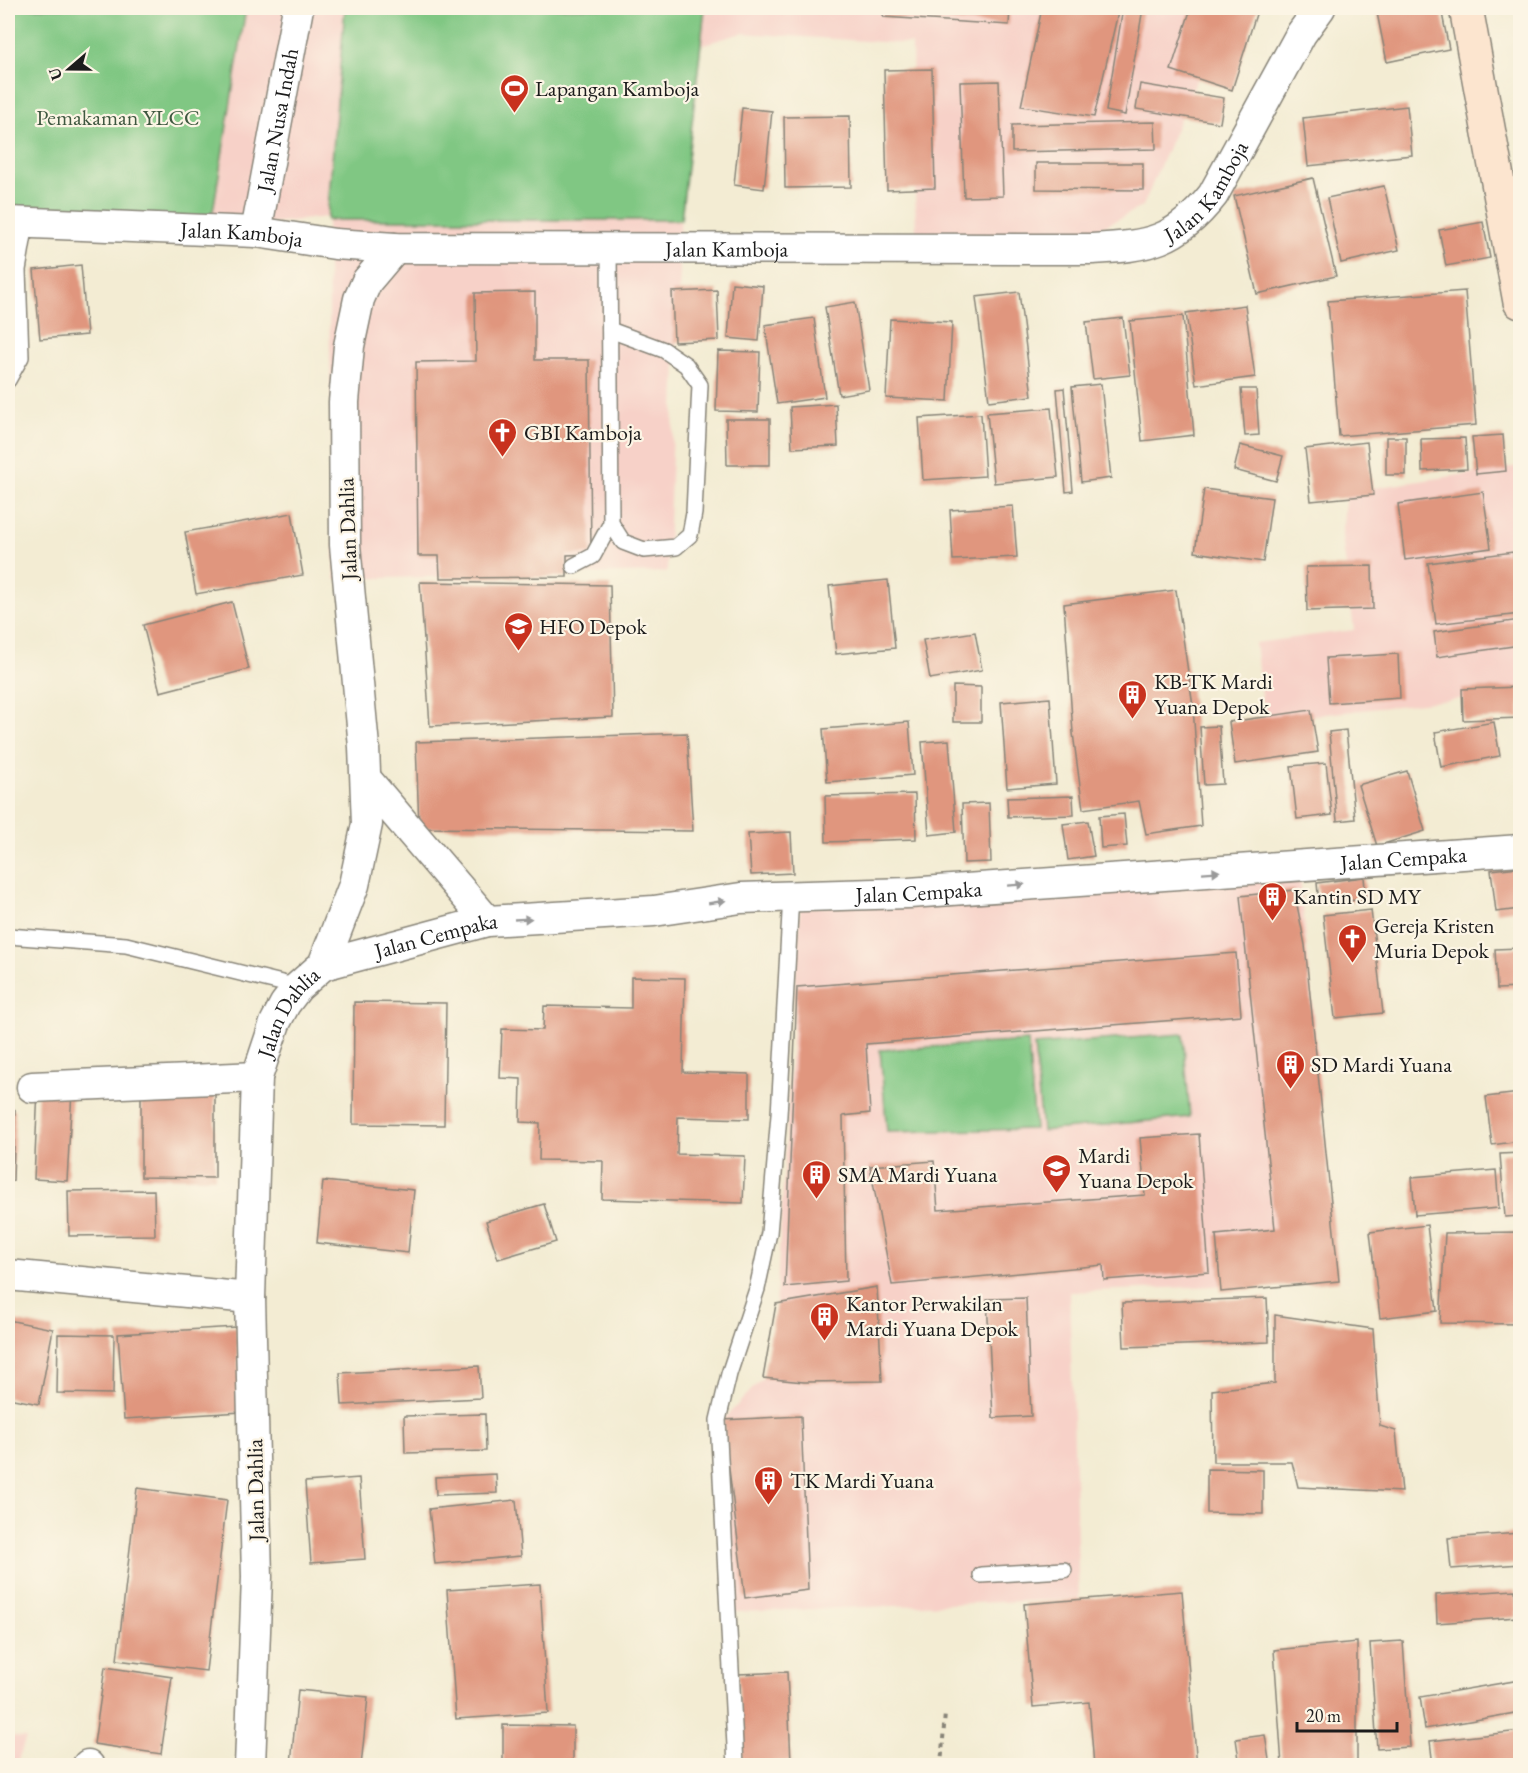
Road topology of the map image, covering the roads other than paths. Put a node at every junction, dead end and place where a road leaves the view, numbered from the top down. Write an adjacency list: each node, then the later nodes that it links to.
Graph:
1 (298, 8): 5 (street, Jalan Nusa Indah)
2 (1320, 8): 7 (street, Jalan Kamboja)
3 (1466, 8): 8 (main road)
4 (17, 223): 5 (street, Jalan Kamboja); 10 (lane)
5 (256, 232): 6 (street, Jalan Kamboja)
6 (395, 248): 7 (street, Jalan Kamboja); 13 (street, Jalan Dahlia)
7 (609, 248): 9 (lane)
8 (1521, 302)
9 (610, 330): 11 (lane); 11 (lane)
10 (8, 380)
11 (611, 523): 12 (lane)
12 (574, 566)
13 (366, 779): 16 (street); 18 (street, Jalan Dahlia)
14 (1521, 850): 15 (street, Jalan Cempaka, one-way to 14)
15 (791, 895): 16 (street, Jalan Cempaka, one-way to 15); 26 (lane)
16 (487, 921): 18 (street, Jalan Cempaka)
17 (8, 936): 19 (lane)
18 (323, 965): 19 (street, Jalan Dahlia)
19 (298, 987): 20 (street, Jalan Dahlia)
20 (257, 1077): 21 (street); 23 (street, Jalan Dahlia)
21 (32, 1087)
22 (8, 1275): 23 (street)
23 (250, 1298): 27 (street, Jalan Dahlia)
24 (1064, 1570): 25 (lane)
25 (981, 1575)
26 (735, 1765)
27 (250, 1766)

